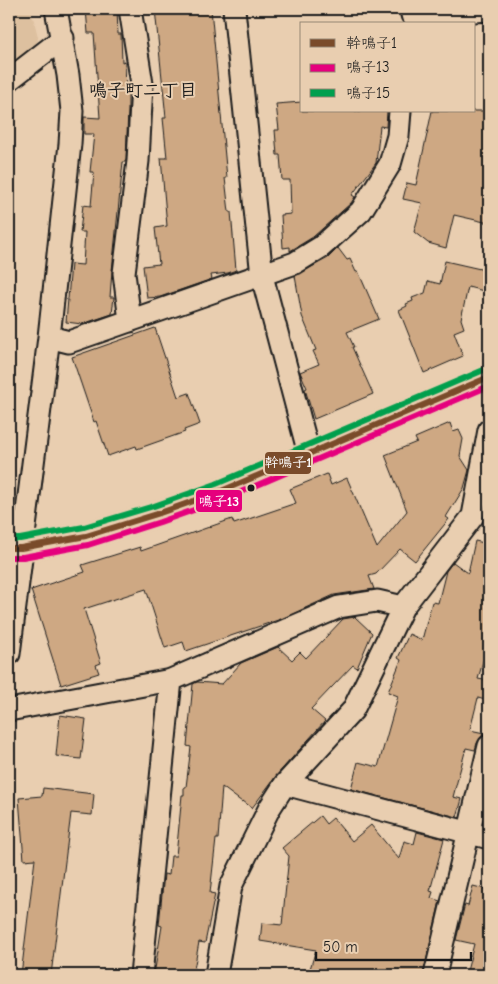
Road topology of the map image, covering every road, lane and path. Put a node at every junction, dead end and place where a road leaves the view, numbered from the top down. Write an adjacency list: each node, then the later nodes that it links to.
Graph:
1 (56, 9): 6 (street)
2 (130, 9): 10 (street)
3 (234, 9): 9 (street)
4 (489, 10): 5 (street)
5 (412, 16)
6 (63, 38): 7 (street); 11 (street)
7 (9, 80)
8 (400, 112): 9 (street)
9 (262, 276): 10 (street); 14 (street)
10 (130, 321): 11 (street)
11 (49, 337): 16 (street)
12 (489, 377): 14 (street)
13 (489, 430): 15 (street)
14 (309, 454): 16 (street)
15 (485, 477): 17 (street)
16 (15, 548): 18 (street)
17 (403, 607): 19 (street); 22 (street)
18 (9, 654)
19 (171, 680): 20 (street); 25 (street)
20 (9, 710)
21 (489, 746): 23 (street)
22 (285, 784): 23 (street); 26 (street)
23 (468, 832): 24 (street); 27 (street)
24 (489, 838)
25 (141, 975)
26 (216, 975)
27 (435, 975)

